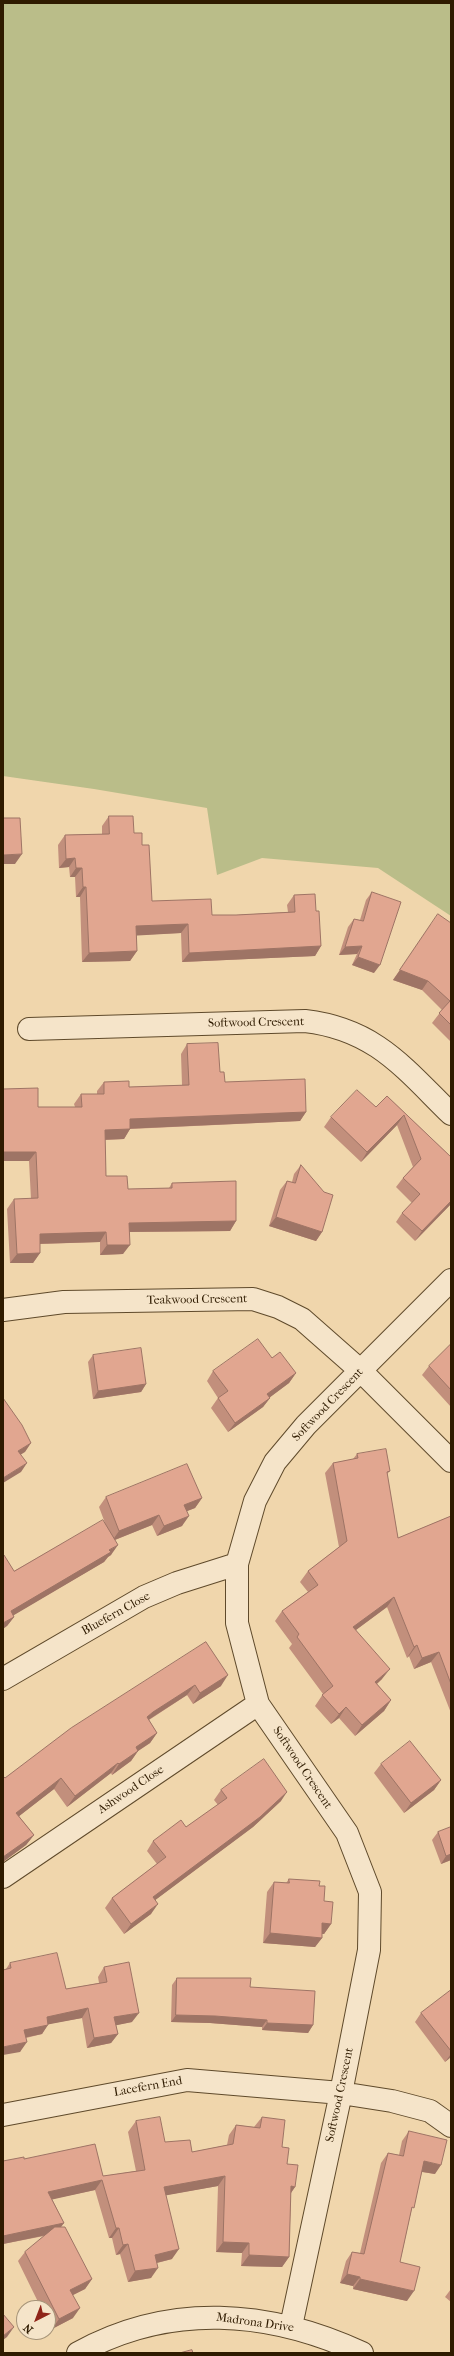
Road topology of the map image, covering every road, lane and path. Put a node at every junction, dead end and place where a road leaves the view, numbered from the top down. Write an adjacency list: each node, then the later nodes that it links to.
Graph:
1 (29, 1029): 2 (street, Softwood Crescent)
2 (451, 1114)
3 (451, 1280): 5 (street, Softwood Crescent)
4 (3, 1310): 5 (street, Teakwood Crescent)
5 (362, 1371): 6 (street, Teakwood Crescent); 7 (street, Softwood Crescent)
6 (451, 1461)
7 (237, 1564): 8 (street, Bluefern Close); 9 (street, Softwood Crescent)
8 (3, 1679)
9 (258, 1704): 10 (street, Ashwood Close); 11 (street, Softwood Crescent)
10 (3, 1877)
11 (342, 2093): 12 (street, Lacefern End); 13 (street, Lacefern End); 14 (street, Softwood Crescent)
12 (3, 2114)
13 (451, 2126)
14 (291, 2326): 15 (street, Madrona Drive); 16 (street, Madrona Drive)
15 (78, 2353)
16 (362, 2353)

